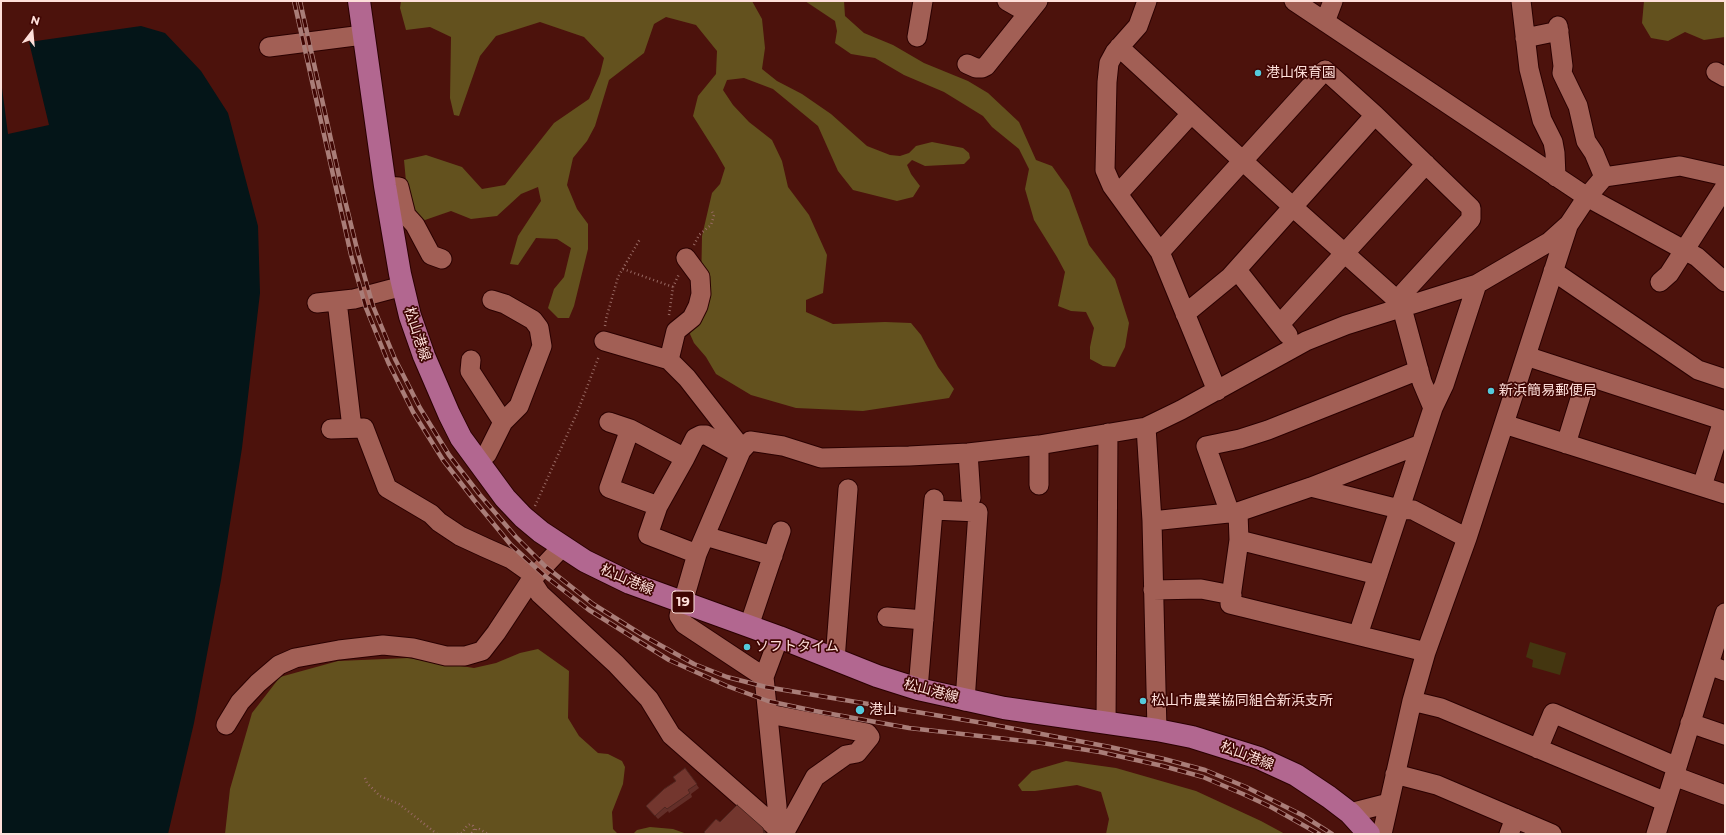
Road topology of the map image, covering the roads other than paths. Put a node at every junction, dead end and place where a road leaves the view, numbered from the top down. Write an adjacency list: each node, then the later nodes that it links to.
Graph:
1 (359, 1): 10 (main road, 松山港線 / 19)
2 (923, 1): 11 (street)
3 (1007, 1): 8 (street)
4 (1146, 1): 14 (street)
5 (1294, 1): 9 (street)
6 (1333, 1): 9 (street)
7 (1521, 1): 12 (street)
8 (1033, 7): 15 (street)
9 (1325, 22): 20 (street)
10 (363, 35): 13 (street); 23 (main road, 松山港線 / 19)
11 (917, 37)
12 (1525, 38): 20 (street); 22 (street)
13 (269, 46)
14 (1119, 47): 16 (street); 25 (street)
15 (967, 64)
16 (1191, 114): 18 (street); 25 (street)
17 (1375, 115): 18 (street); 19 (street); 27 (street)
18 (1243, 161): 27 (street); 30 (street)
19 (1426, 164): 31 (street); 43 (street)
20 (1556, 176): 26 (street)
21 (1725, 176): 22 (street)
22 (1604, 177): 26 (street)
23 (385, 186): 33 (street); 39 (main road, 松山港線 / 19)
24 (1725, 187): 29 (street)
25 (1118, 194): 30 (street)
26 (1587, 197): 28 (street); 29 (street)
27 (1294, 208): 31 (street); 34 (street)
28 (1569, 224): 35 (street); 38 (street)
29 (1683, 250): 36 (street); 37 (street)
30 (1160, 252): 44 (street)
31 (1345, 253): 43 (street); 45 (street)
32 (686, 258): 50 (street)
33 (442, 259)
34 (1237, 270): 44 (street); 45 (street)
35 (1553, 271): 48 (street); 53 (street)
36 (1660, 282)
37 (1725, 282)
38 (1477, 284): 43 (street); 55 (street)
39 (403, 286): 41 (street); 71 (main road, 松山港線 / 19)
40 (492, 300): 57 (street)
41 (337, 301): 42 (street); 61 (street)
42 (317, 303)
43 (1400, 304): 47 (street); 51 (street)
44 (1186, 314): 54 (street)
45 (1280, 324): 47 (street)
46 (604, 341): 50 (street)
47 (1297, 346): 54 (street)
48 (1526, 356): 52 (street); 59 (street)
49 (471, 360): 57 (street)
50 (669, 360): 68 (street)
51 (1419, 370): 55 (street); 80 (street)
52 (1587, 376): 56 (street); 66 (street)
53 (1725, 379)
54 (1217, 391): 60 (street)
55 (1433, 408): 65 (street)
56 (1724, 421): 73 (street)
57 (504, 422): 71 (street)
58 (609, 422): 63 (street)
59 (1504, 424): 66 (street); 84 (street)
60 (1146, 427): 64 (street); 81 (street)
61 (363, 428): 62 (street); 90 (street)
62 (331, 429)
63 (630, 429): 70 (street); 78 (street)
64 (1108, 433): 67 (street); 108 (street)
65 (1421, 444): 74 (street); 79 (street)
66 (1566, 444): 73 (street)
67 (1039, 445): 69 (street); 72 (street)
68 (742, 451): 69 (street); 70 (street); 83 (street)
69 (968, 453): 77 (street)
70 (685, 458): 78 (street)
71 (476, 461): 86 (main road, 松山港線 / 19)
72 (1039, 485)
73 (1702, 486): 76 (street)
74 (1311, 487): 79 (street); 80 (street)
75 (848, 489): 101 (street)
76 (1725, 494)
77 (971, 498)
78 (658, 506): 87 (street)
79 (1399, 509): 84 (street); 89 (street)
80 (1234, 512): 81 (street); 85 (street)
81 (1152, 522): 91 (street)
82 (781, 531): 88 (street)
83 (705, 536): 87 (street); 88 (street)
84 (1467, 538): 100 (street)
85 (1239, 540): 89 (street); 92 (street)
86 (562, 547): 90 (street); 93 (main road, 松山港線 / 19)
87 (698, 554): 93 (street)
88 (773, 556): 97 (street)
89 (1378, 575): 98 (street)
90 (533, 578): 110 (street); 121 (street)
91 (1153, 590): 92 (street); 111 (street)
92 (1232, 595): 98 (street)
93 (682, 602): 97 (main road, 松山港線 / 19); 103 (street)
94 (1725, 613): 102 (street)
95 (887, 618): 96 (street)
96 (924, 620): 104 (street); 105 (street)
97 (749, 626): 99 (main road, 松山港線 / 19)
98 (1358, 635): 100 (street)
99 (779, 637): 101 (main road, 松山港線 / 19); 103 (street)
100 (1426, 652): 106 (street)
101 (835, 660): 104 (main road, 松山港線 / 19)
102 (1717, 668): 109 (street)
103 (764, 677): 107 (street)
104 (918, 689): 105 (main road, 松山港線 / 19)
105 (965, 701): 108 (main road, 松山港線 / 19)
106 (1412, 701): 113 (street); 115 (street)
107 (769, 714): 121 (street); 121 (street)
108 (1106, 723): 111 (main road, 松山港線 / 19)
109 (1690, 723): 112 (street); 114 (street)
110 (226, 725)
111 (1157, 730): 119 (main road, 松山港線 / 19)
112 (1725, 735)
113 (1538, 749): 114 (street); 117 (street)
114 (1675, 772): 116 (street); 117 (street)
115 (1395, 774): 118 (street); 120 (street)
116 (1725, 795)
117 (1666, 802): 125 (street)
118 (1389, 803): 119 (street); 123 (street)
119 (1350, 813): 122 (main road, 松山港線 / 19)
120 (1512, 826): 124 (street)
121 (777, 832)
122 (1369, 834)
123 (1382, 834)
124 (1552, 834)
125 (1656, 834)

